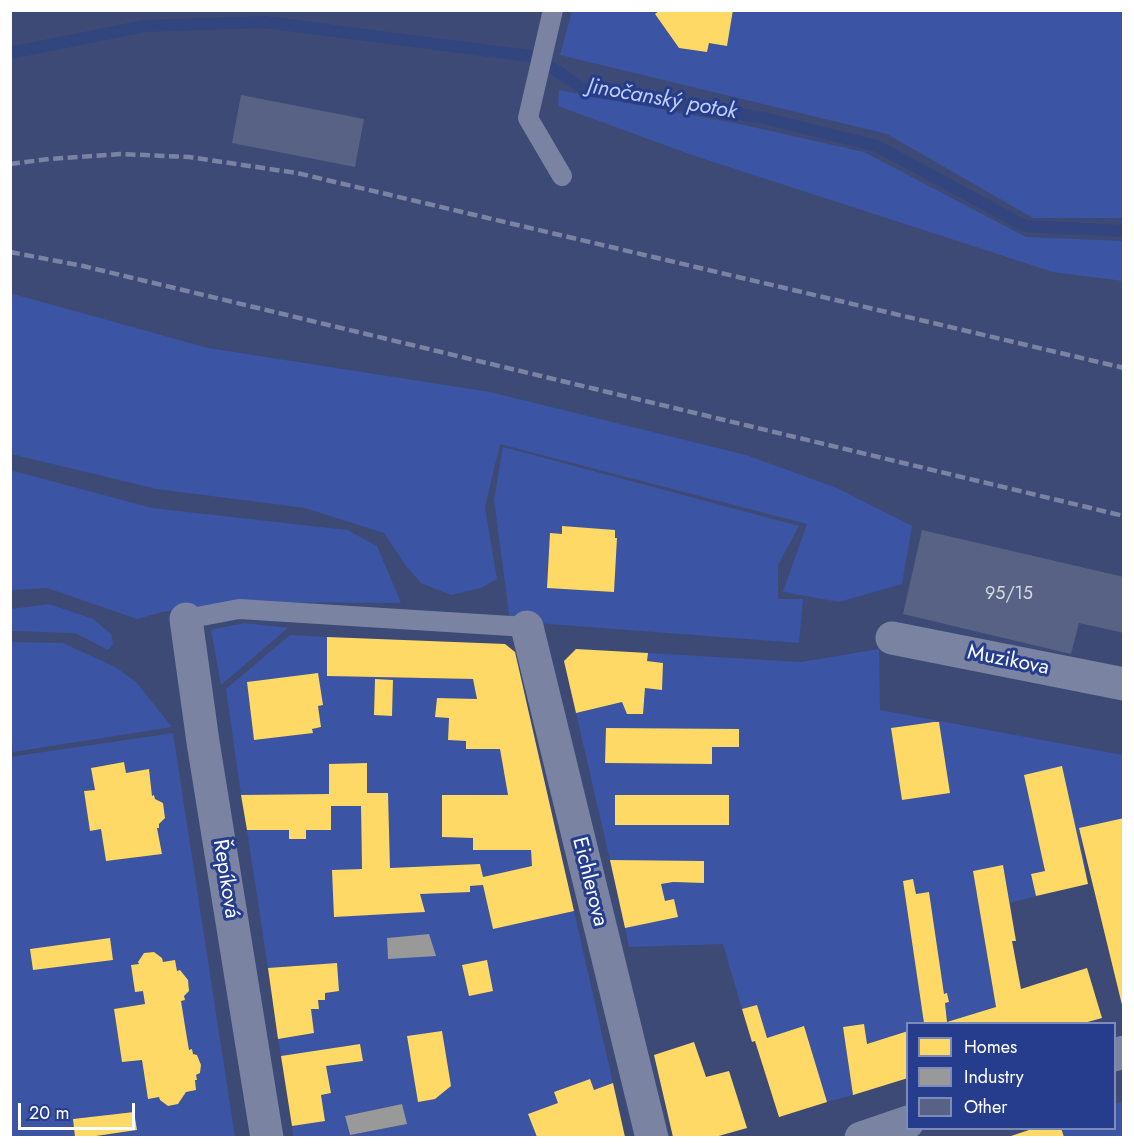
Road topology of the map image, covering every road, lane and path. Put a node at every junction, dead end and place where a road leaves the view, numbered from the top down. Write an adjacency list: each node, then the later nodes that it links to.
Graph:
1 (551, 18): 2 (lane)
2 (562, 176)
3 (186, 620): 4 (lane); 8 (street, Řepíková)
4 (527, 627): 9 (street, Eichlerova)
5 (892, 638): 6 (street, Muzikova)
6 (1124, 684)
7 (906, 1123): 10 (street)
8 (267, 1137)
9 (652, 1137)
10 (861, 1137)

